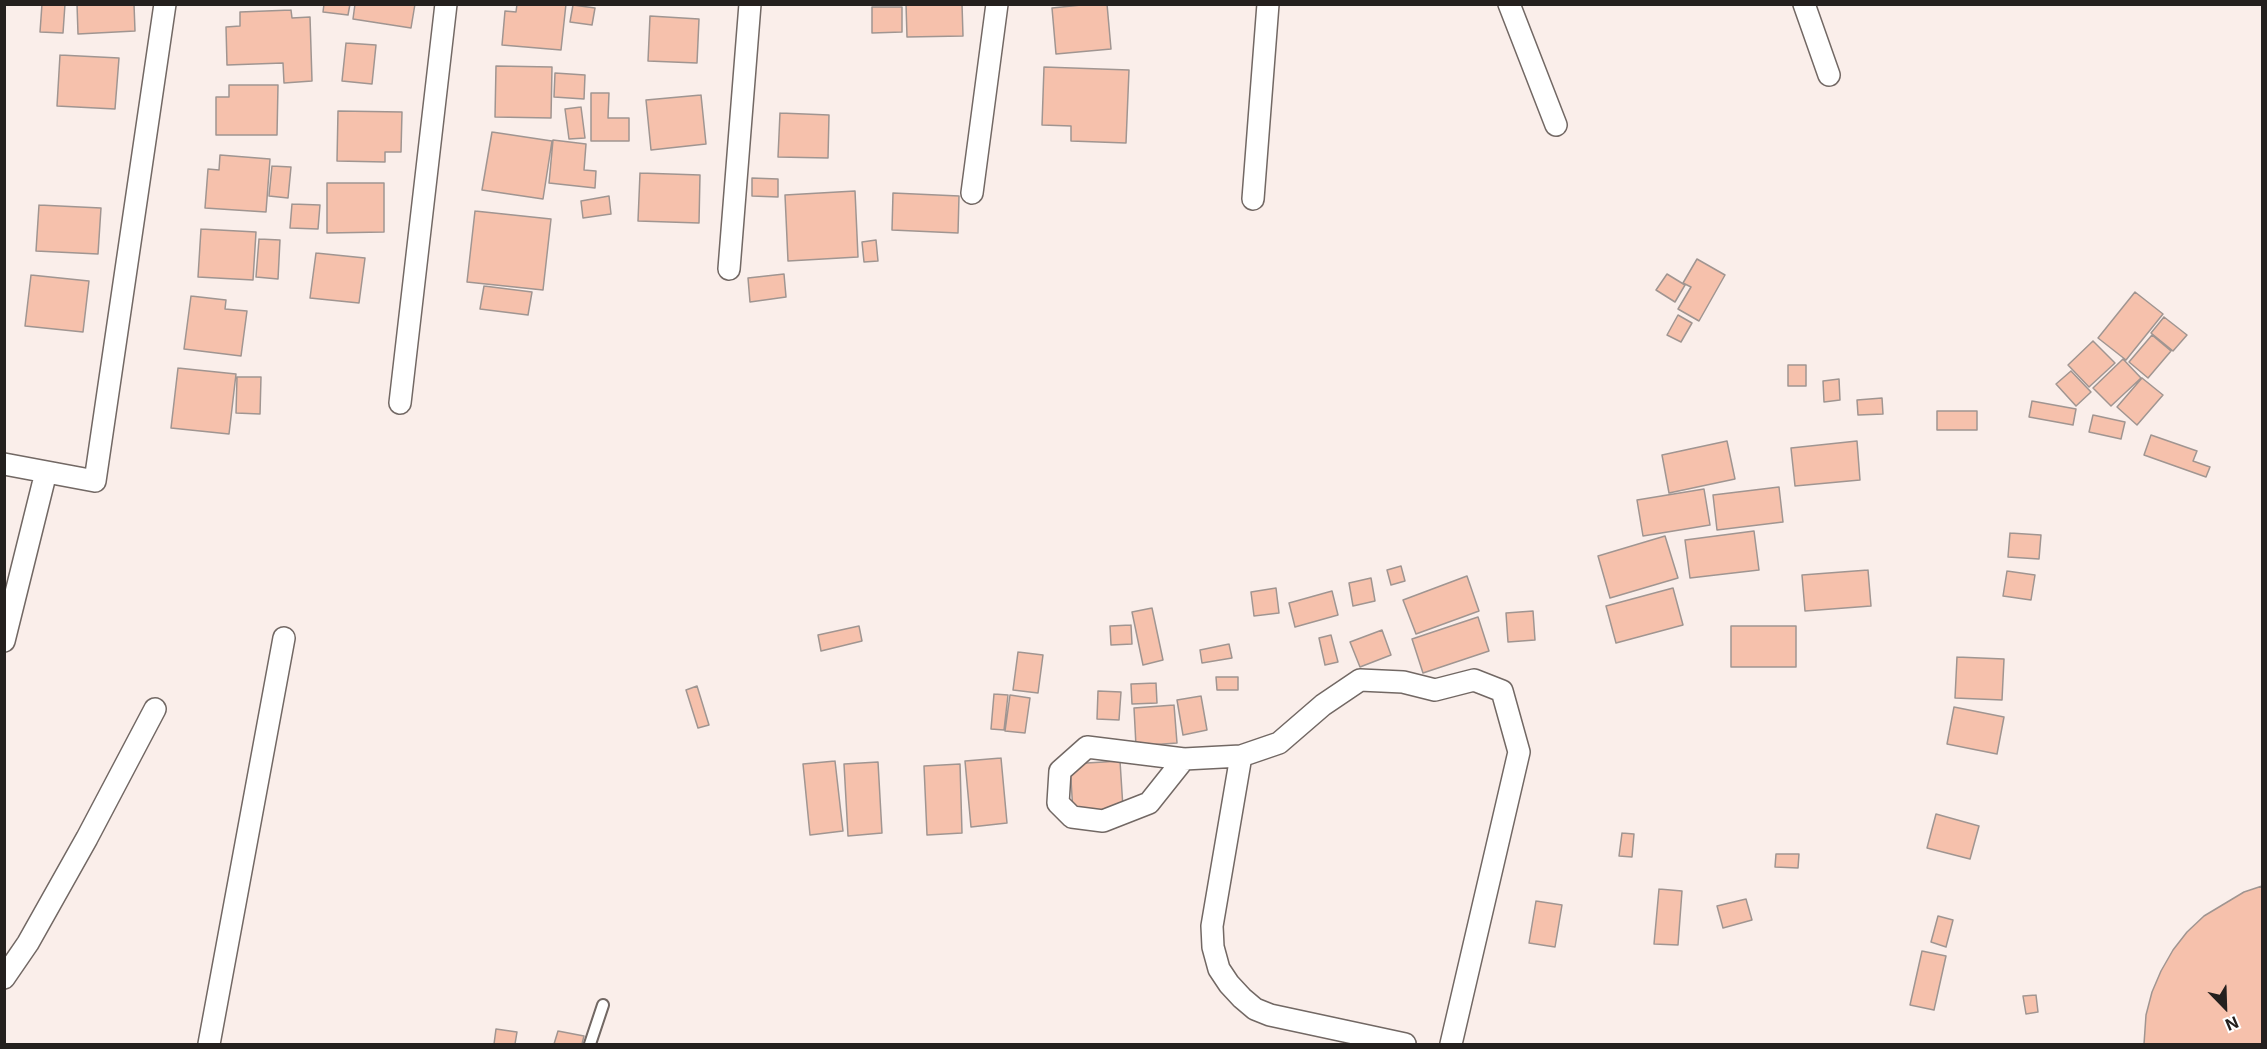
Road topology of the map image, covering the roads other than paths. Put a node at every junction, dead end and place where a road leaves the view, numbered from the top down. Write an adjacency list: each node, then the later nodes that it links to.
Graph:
1 (165, 4): 15 (street)
2 (446, 4): 13 (street)
3 (750, 4): 12 (street)
4 (998, 4): 10 (street)
5 (1268, 4): 11 (street)
6 (1509, 4): 9 (street)
7 (1804, 4): 8 (street)
8 (1829, 75)
9 (1556, 125)
10 (972, 193)
11 (1253, 199)
12 (729, 269)
13 (400, 403)
14 (4, 464): 15 (street)
15 (46, 472): 17 (street)
16 (284, 638): 23 (street)
17 (4, 641)
18 (155, 709): 21 (street)
19 (1241, 756): 20 (street); 25 (street); 26 (street)
20 (1184, 759): 20 (street)
21 (4, 978)
22 (603, 1005): 24 (lane)
23 (209, 1044)
24 (590, 1044)
25 (1406, 1044)
26 (1451, 1044)

